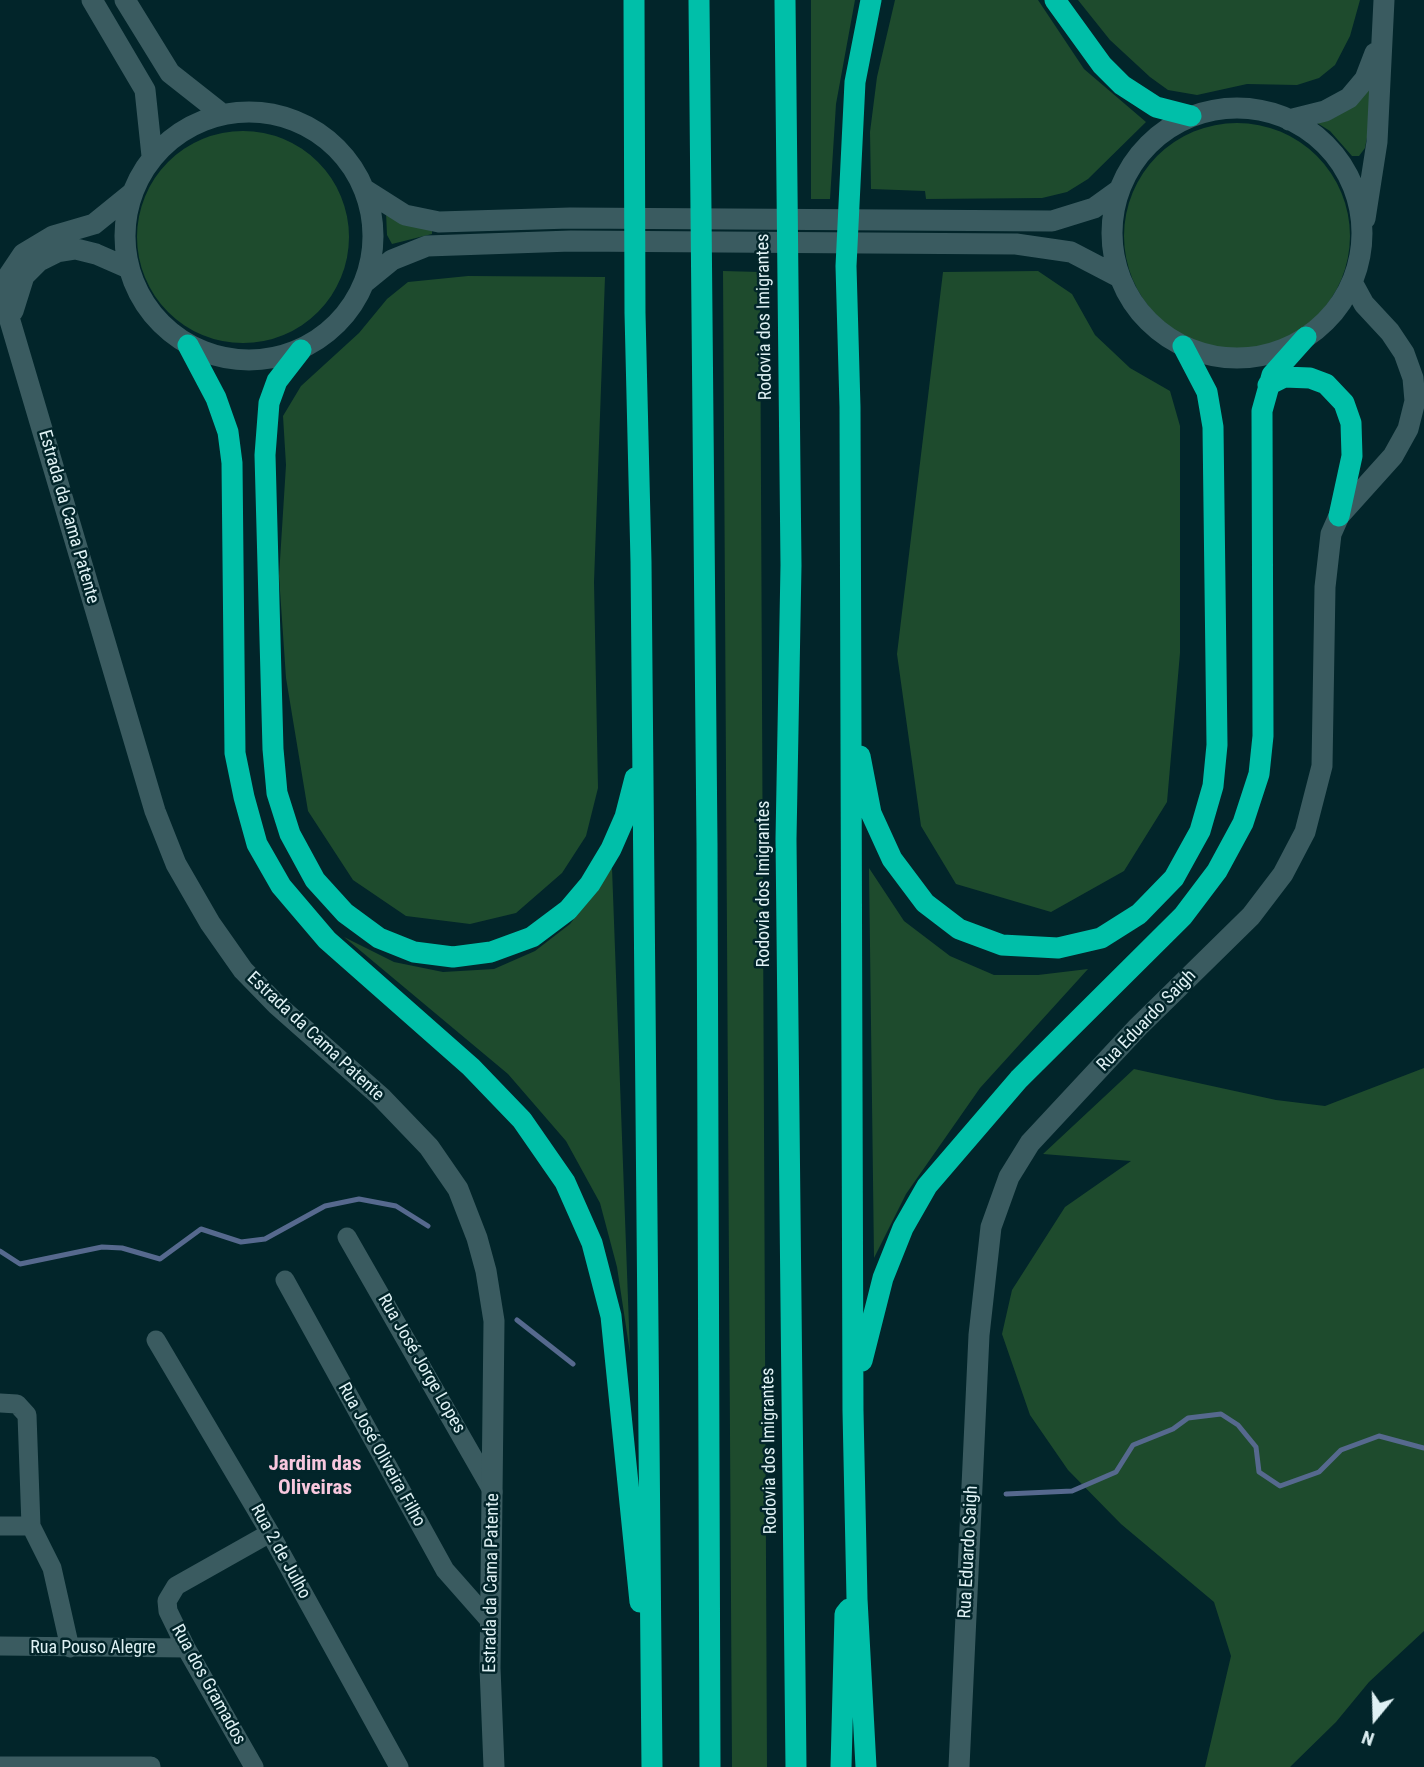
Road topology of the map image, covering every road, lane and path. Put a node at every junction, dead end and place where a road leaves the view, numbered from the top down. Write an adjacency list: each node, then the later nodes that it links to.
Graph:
1 (92, 0): 13 (main road)
2 (125, 0): 10 (main road)
3 (634, 0): 32 (highway)
4 (699, 0): 54 (highway)
5 (785, 0): 55 (highway, Rodovia dos Imigrantes)
6 (871, 0): 31 (highway)
7 (1055, 0): 11 (highway)
8 (1384, 0): 9 (main road)
9 (1382, 26): 12 (main road); 17 (main road)
10 (222, 114): 13 (main road); 14 (main road)
11 (1191, 116): 12 (main road); 15 (main road)
12 (1289, 120): 17 (main road)
13 (152, 156): 16 (main road)
14 (364, 189): 15 (main road); 20 (main road)
15 (1119, 190): 19 (main road)
16 (131, 194): 18 (main road); 24 (main road, Estrada da Cama Patente)
17 (1362, 231): 21 (main road)
18 (128, 268): 24 (main road); 26 (main road)
19 (1119, 276): 20 (main road); 27 (main road)
20 (365, 282): 28 (main road)
21 (1352, 282): 22 (main road); 23 (main road, Rua Eduardo Saigh)
22 (1332, 315): 23 (main road); 25 (main road)
23 (1377, 318): 30 (main road, Rua Eduardo Saigh)
24 (11, 320): 38 (main road, Estrada da Cama Patente)
25 (1306, 337): 27 (main road); 29 (highway)
26 (188, 345): 28 (main road); 47 (highway)
27 (1183, 346): 31 (highway)
28 (301, 350): 32 (highway)
29 (1268, 385): 30 (highway); 37 (highway)
30 (1339, 516): 58 (main road, Rua Eduardo Saigh)
31 (851, 709): 37 (highway)
32 (642, 752): 47 (highway)
33 (347, 1237): 38 (street, Rua José Jorge Lopes)
34 (285, 1280): 43 (street, Rua José Oliveira Filho)
35 (156, 1340): 41 (street, Rua 2 de Julho)
36 (0, 1403): 40 (street)
37 (853, 1411): 42 (highway)
38 (494, 1492): 43 (main road, Estrada da Cama Patente)
39 (0, 1526): 40 (street)
40 (31, 1527): 45 (street)
41 (270, 1533): 46 (street, Rua dos Gramados); 51 (street, Rua 2 de Julho)
42 (857, 1599): 56 (highway); 57 (highway)
43 (490, 1621): 52 (main road, Estrada da Cama Patente)
44 (0, 1647): 45 (street, Rua Pouso Alegre)
45 (70, 1648): 46 (street, Rua Pouso Alegre)
46 (186, 1648): 50 (street, Rua dos Gramados)
47 (649, 1698): 53 (highway)
48 (0, 1766): 49 (street)
49 (152, 1766)
50 (254, 1767)
51 (399, 1767)
52 (494, 1767)
53 (652, 1767)
54 (710, 1767)
55 (796, 1767)
56 (841, 1767)
57 (866, 1767)
58 (959, 1767)

